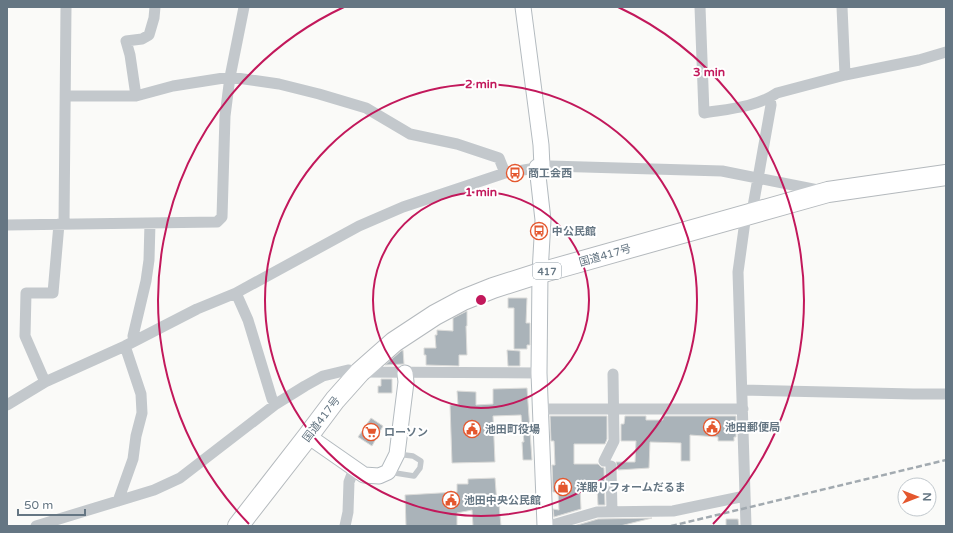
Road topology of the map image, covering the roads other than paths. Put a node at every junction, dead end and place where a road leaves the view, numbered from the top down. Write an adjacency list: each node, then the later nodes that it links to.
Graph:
1 (66, 7): 10 (street)
2 (155, 7): 11 (street)
3 (244, 7): 9 (street)
4 (523, 7): 13 (street)
5 (700, 7): 12 (street)
6 (842, 7): 8 (street)
7 (946, 52): 8 (street)
8 (846, 75): 12 (street)
9 (230, 77): 11 (street); 14 (street); 19 (street)
10 (66, 96): 11 (street); 20 (street)
11 (136, 96)
12 (770, 98): 16 (street)
13 (539, 167): 14 (street); 16 (street); 22 (street)
14 (505, 172): 23 (street)
15 (946, 175): 17 (highway, 国道417号 / 417)
16 (758, 178): 17 (street); 18 (street)
17 (828, 192): 18 (highway, 国道417号 / 417)
18 (749, 214): 22 (highway, 国道417号 / 417); 30 (street)
19 (150, 223): 20 (street); 24 (street)
20 (62, 224): 21 (street); 29 (street)
21 (7, 225)
22 (540, 273): 25 (highway, 国道417号 / 417); 27 (street)
23 (236, 294): 24 (street); 33 (street)
24 (129, 344): 29 (street); 42 (street)
25 (360, 372): 26 (street); 33 (street); 37 (highway, 国道417号 / 417)
26 (405, 373): 27 (street); 38 (street)
27 (539, 373): 34 (street)
28 (613, 374): 35 (street)
29 (45, 382): 32 (street)
30 (742, 390): 31 (street); 36 (street)
31 (946, 394)
32 (7, 404)
33 (276, 404): 42 (street)
34 (539, 409): 35 (street); 47 (street)
35 (614, 409): 36 (street); 43 (street)
36 (742, 409): 41 (street)
37 (308, 436): 39 (street); 45 (highway, 国道417号 / 417)
38 (397, 454): 40 (street); 40 (lane)
39 (354, 469): 40 (street); 46 (street)
40 (388, 472)
41 (745, 496): 43 (street); 49 (street)
42 (118, 501): 44 (street)
43 (612, 512): 48 (street)
44 (36, 526)
45 (238, 526)
46 (345, 526)
47 (545, 526)
48 (549, 526)
49 (746, 526)

